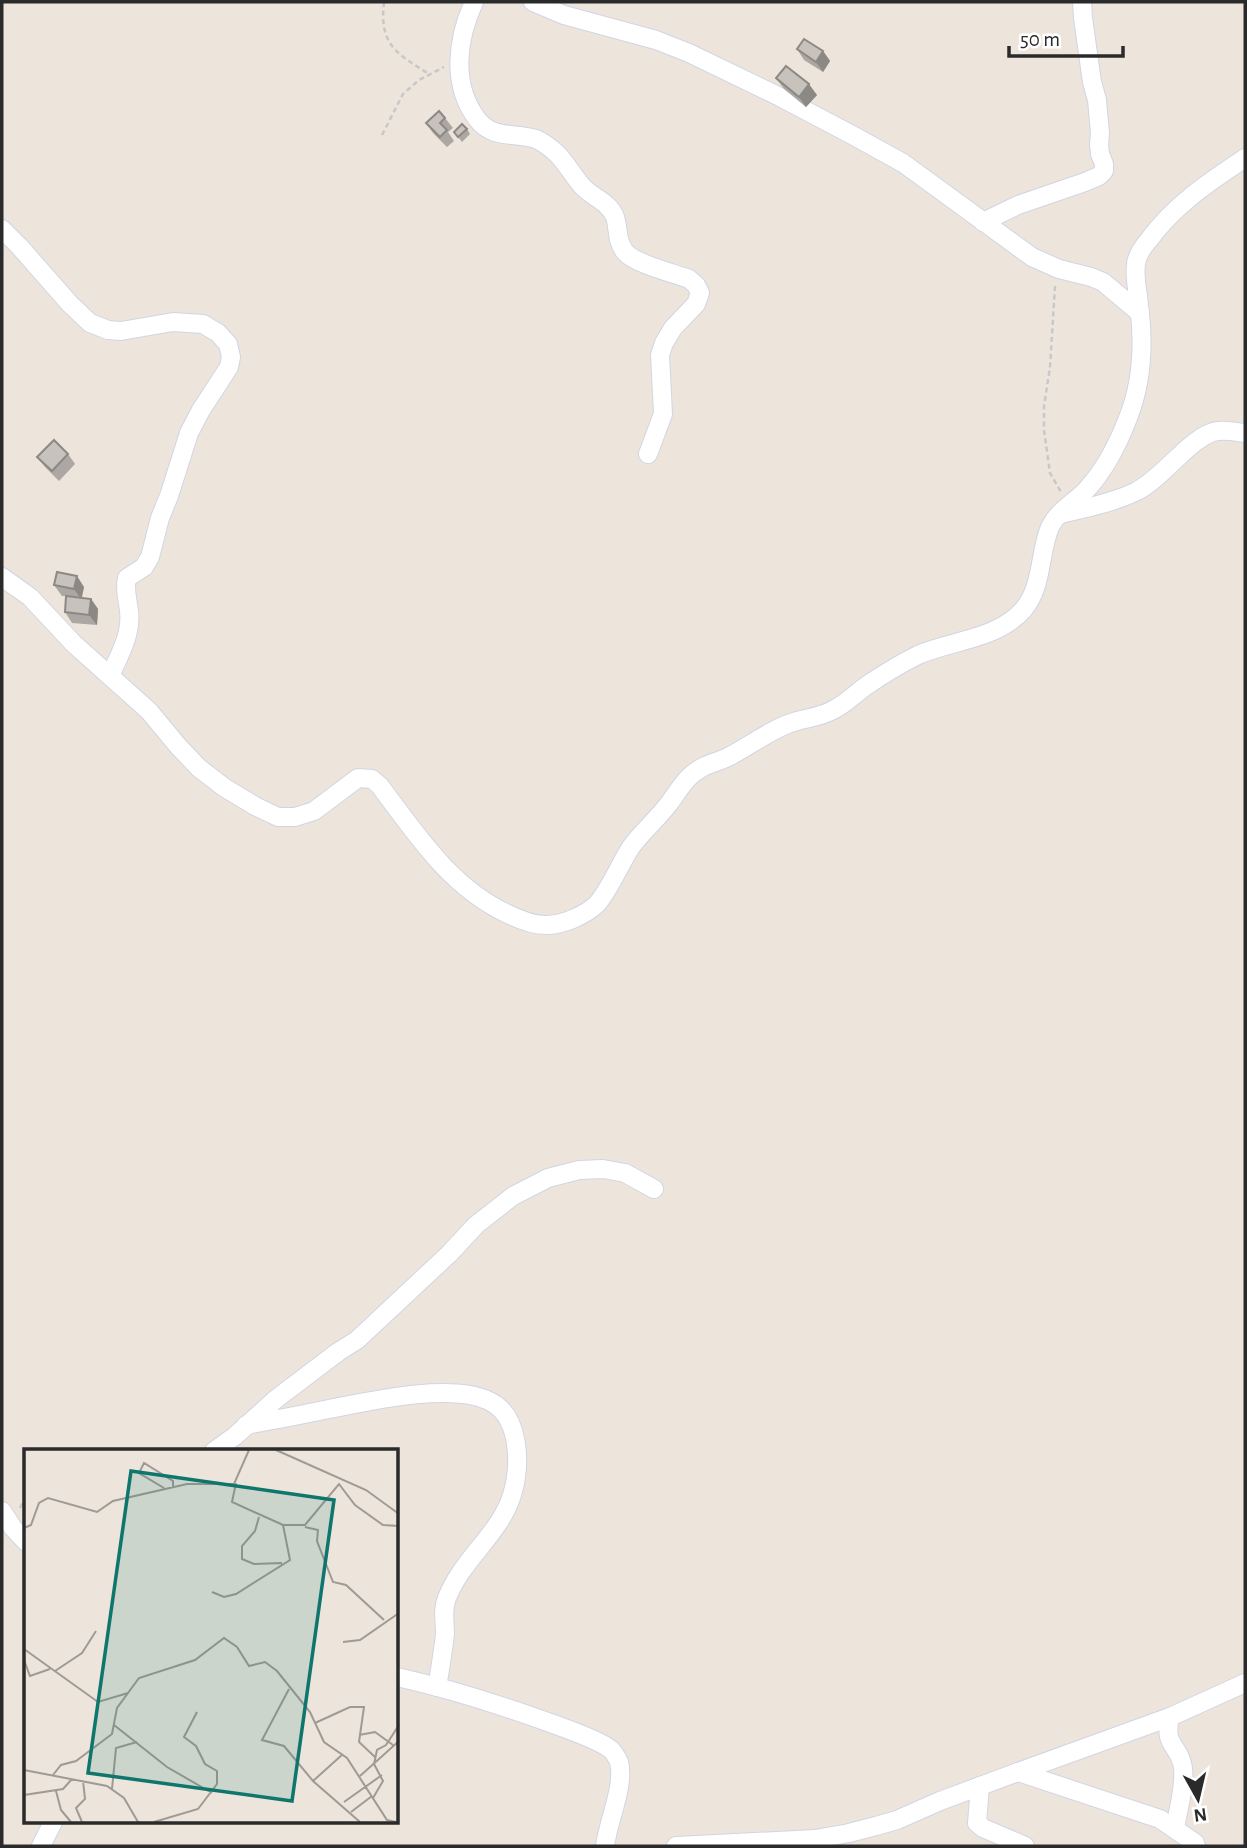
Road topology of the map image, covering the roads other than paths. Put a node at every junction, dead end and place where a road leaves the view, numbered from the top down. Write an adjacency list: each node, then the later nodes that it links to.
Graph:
1 (474, 2): 9 (street)
2 (533, 2): 5 (street)
3 (1082, 2): 5 (street)
4 (1245, 158): 7 (street)
5 (983, 222): 7 (street)
6 (2, 229): 12 (street)
7 (1140, 313): 10 (street)
8 (1245, 433): 10 (street)
9 (648, 454)
10 (1056, 516): 12 (street)
11 (2, 577): 12 (street)
12 (110, 676)
13 (654, 1189): 14 (street)
14 (246, 1425): 15 (street); 20 (street)
15 (217, 1449)
16 (2, 1511): 17 (street)
17 (24, 1540)
18 (399, 1678): 20 (street)
19 (1245, 1684): 21 (street)
20 (437, 1687): 27 (street)
21 (1170, 1717): 22 (street); 25 (street)
22 (1018, 1772): 23 (street); 25 (street)
23 (980, 1786): 28 (street); 29 (street)
24 (52, 1824): 26 (street)
25 (1175, 1828): 30 (street)
26 (41, 1846)
27 (605, 1846)
28 (676, 1846)
29 (1025, 1846)
30 (1196, 1846)

